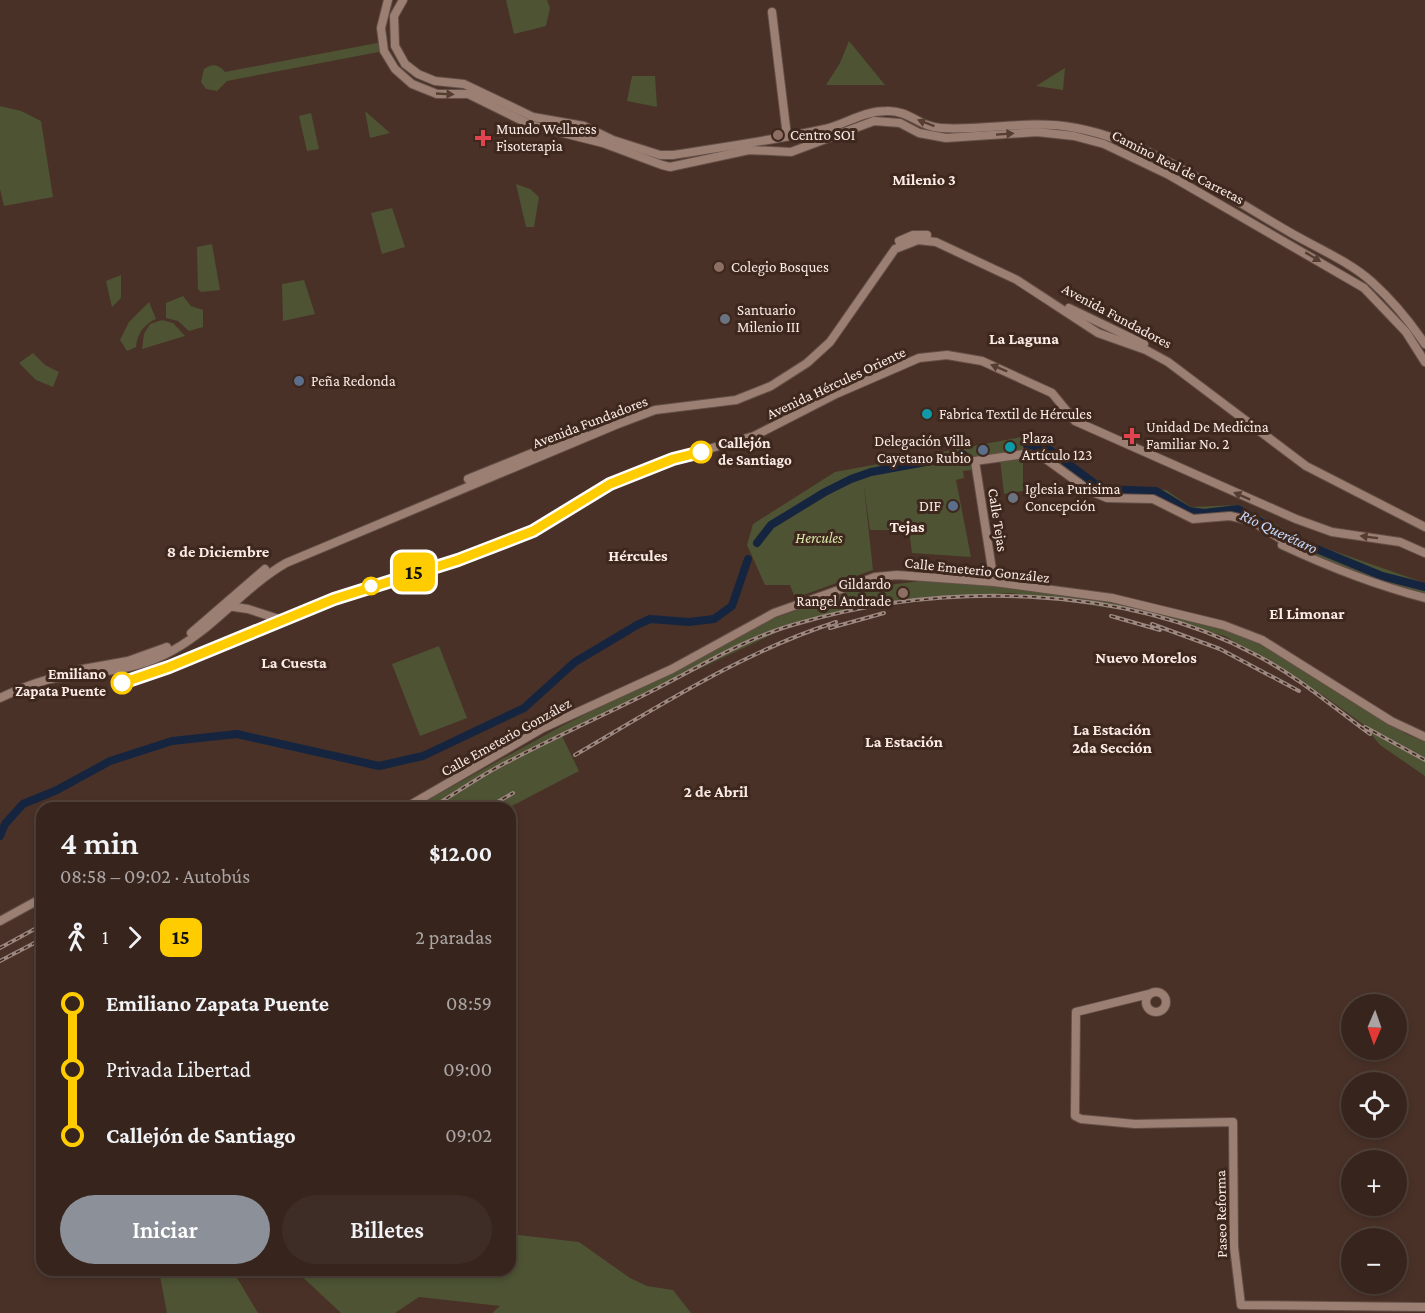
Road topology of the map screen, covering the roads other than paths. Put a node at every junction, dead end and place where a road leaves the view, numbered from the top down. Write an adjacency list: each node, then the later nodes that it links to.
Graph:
1 (389, 0): 2 (street); 4 (street, Camino Real de Carretas)
2 (402, 1): 5 (street)
3 (772, 12): 11 (street)
4 (383, 14): 5 (street); 7 (street, Camino Real de Carretas)
5 (394, 17): 6 (street)
6 (403, 61): 7 (street); 8 (street, Camino Real de Carretas)
7 (395, 69): 9 (street, Camino Real de Carretas)
8 (418, 74): 9 (street); 11 (street, Camino Real de Carretas)
9 (411, 82): 13 (street, Camino Real de Carretas, one-way to 13)
10 (797, 134): 11 (street, Camino Real de Carretas); 12 (street); 14 (street, Camino Real de Carretas, one-way to 10)
11 (784, 137): 13 (street)
12 (801, 150): 13 (street, Camino Real de Carretas); 15 (street, Camino Real de Carretas, one-way to 15)
13 (786, 152)
14 (1425, 344)
15 (1425, 362)
16 (1425, 521): 22 (street, Avenida Fundadores)
17 (1425, 527): 20 (street, Avenida Fundadores)
18 (1425, 553): 23 (street, Avenida Hércules Oriente, one-way to 23)
19 (994, 582): 21 (street, Calle Tejas); 26 (street, Calle Emeterio González); 27 (street, Calle Emeterio González)
20 (245, 594): 22 (street, Avenida Fundadores); 23 (street)
21 (1425, 598)
22 (227, 606): 23 (street); 24 (street, Avenida Fundadores); 25 (street, Avenida Fundadores)
23 (248, 609)
24 (0, 693)
25 (0, 698)
26 (1425, 737)
27 (415, 802)
28 (36, 901): 29 (street)
29 (0, 921)
30 (1148, 998): 32 (street, Paseo Reforma)
31 (1425, 1302): 32 (street)
32 (1363, 1304): 33 (street)
33 (1425, 1307)

